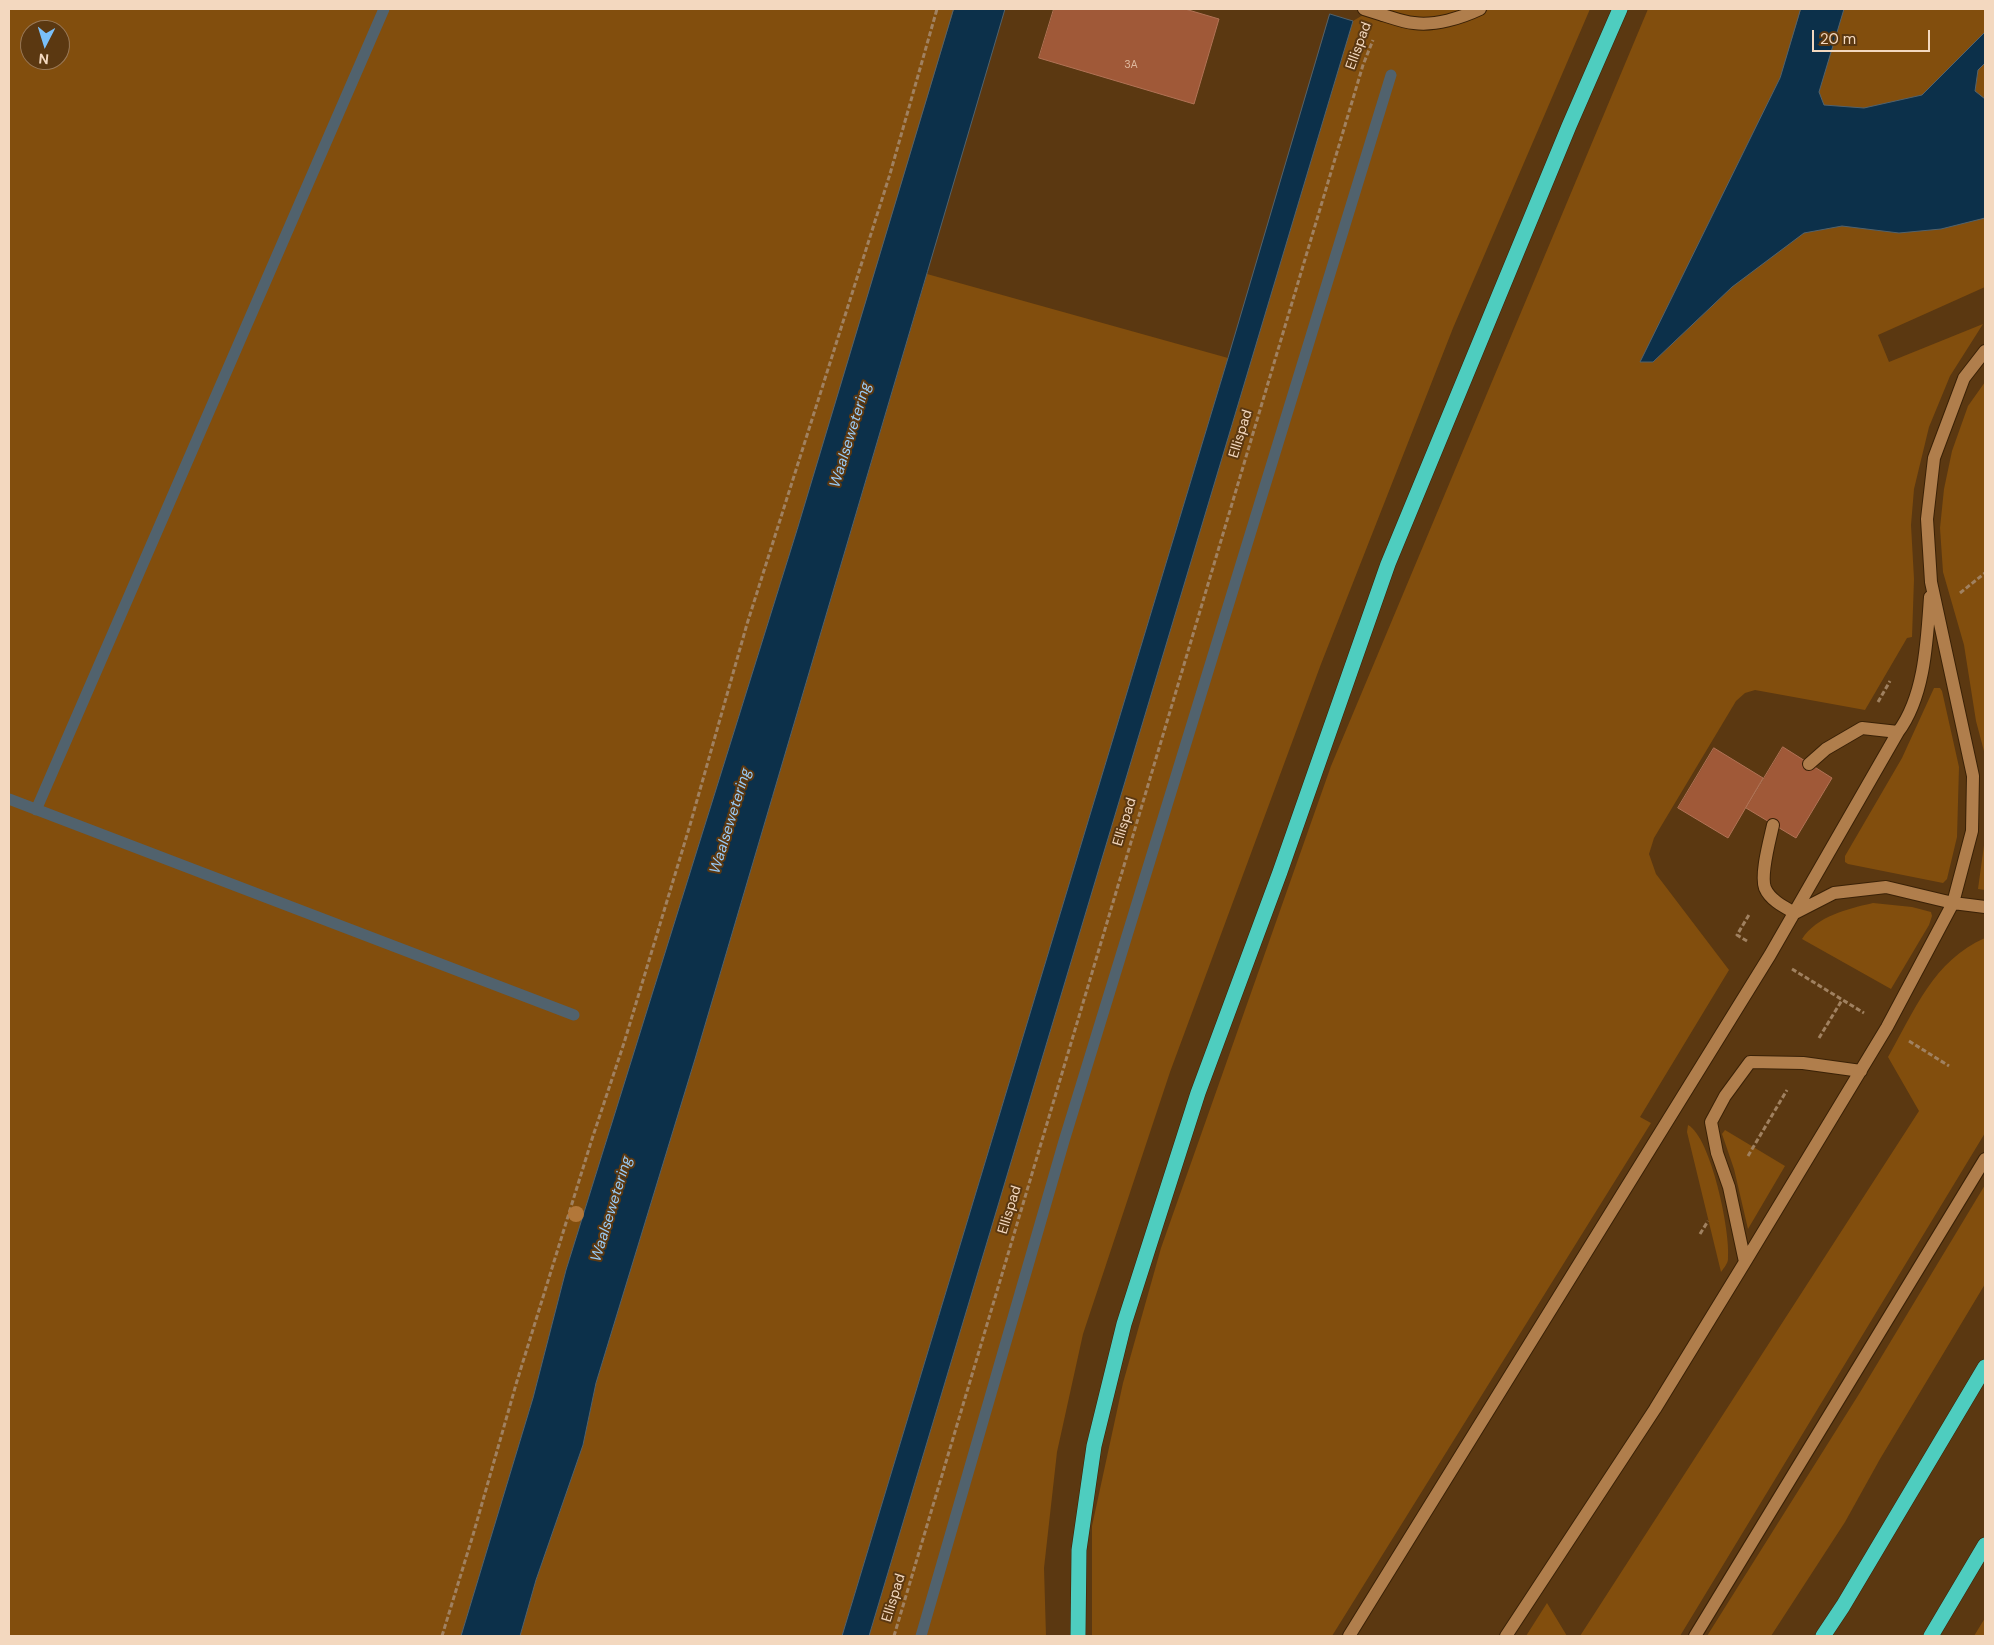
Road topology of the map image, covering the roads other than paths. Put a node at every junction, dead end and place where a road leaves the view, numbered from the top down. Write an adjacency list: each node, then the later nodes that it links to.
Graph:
1 (1364, 9): 2 (street)
2 (1480, 9)
3 (1620, 9): 17 (highway)
4 (1985, 351): 5 (street)
5 (1931, 582): 6 (street); 9 (street)
6 (1898, 732): 7 (street); 11 (street)
7 (1809, 764)
8 (1773, 824): 11 (street)
9 (1952, 903): 10 (street); 11 (street); 12 (street)
10 (1985, 907)
11 (1795, 913): 18 (street)
12 (1860, 1072): 14 (street); 14 (street)
13 (1985, 1159): 20 (street)
14 (1745, 1262): 19 (street)
15 (1985, 1367): 21 (highway)
16 (1985, 1545): 22 (highway)
17 (1078, 1636)
18 (1349, 1636)
19 (1506, 1636)
20 (1695, 1636)
21 (1823, 1636)
22 (1931, 1636)

